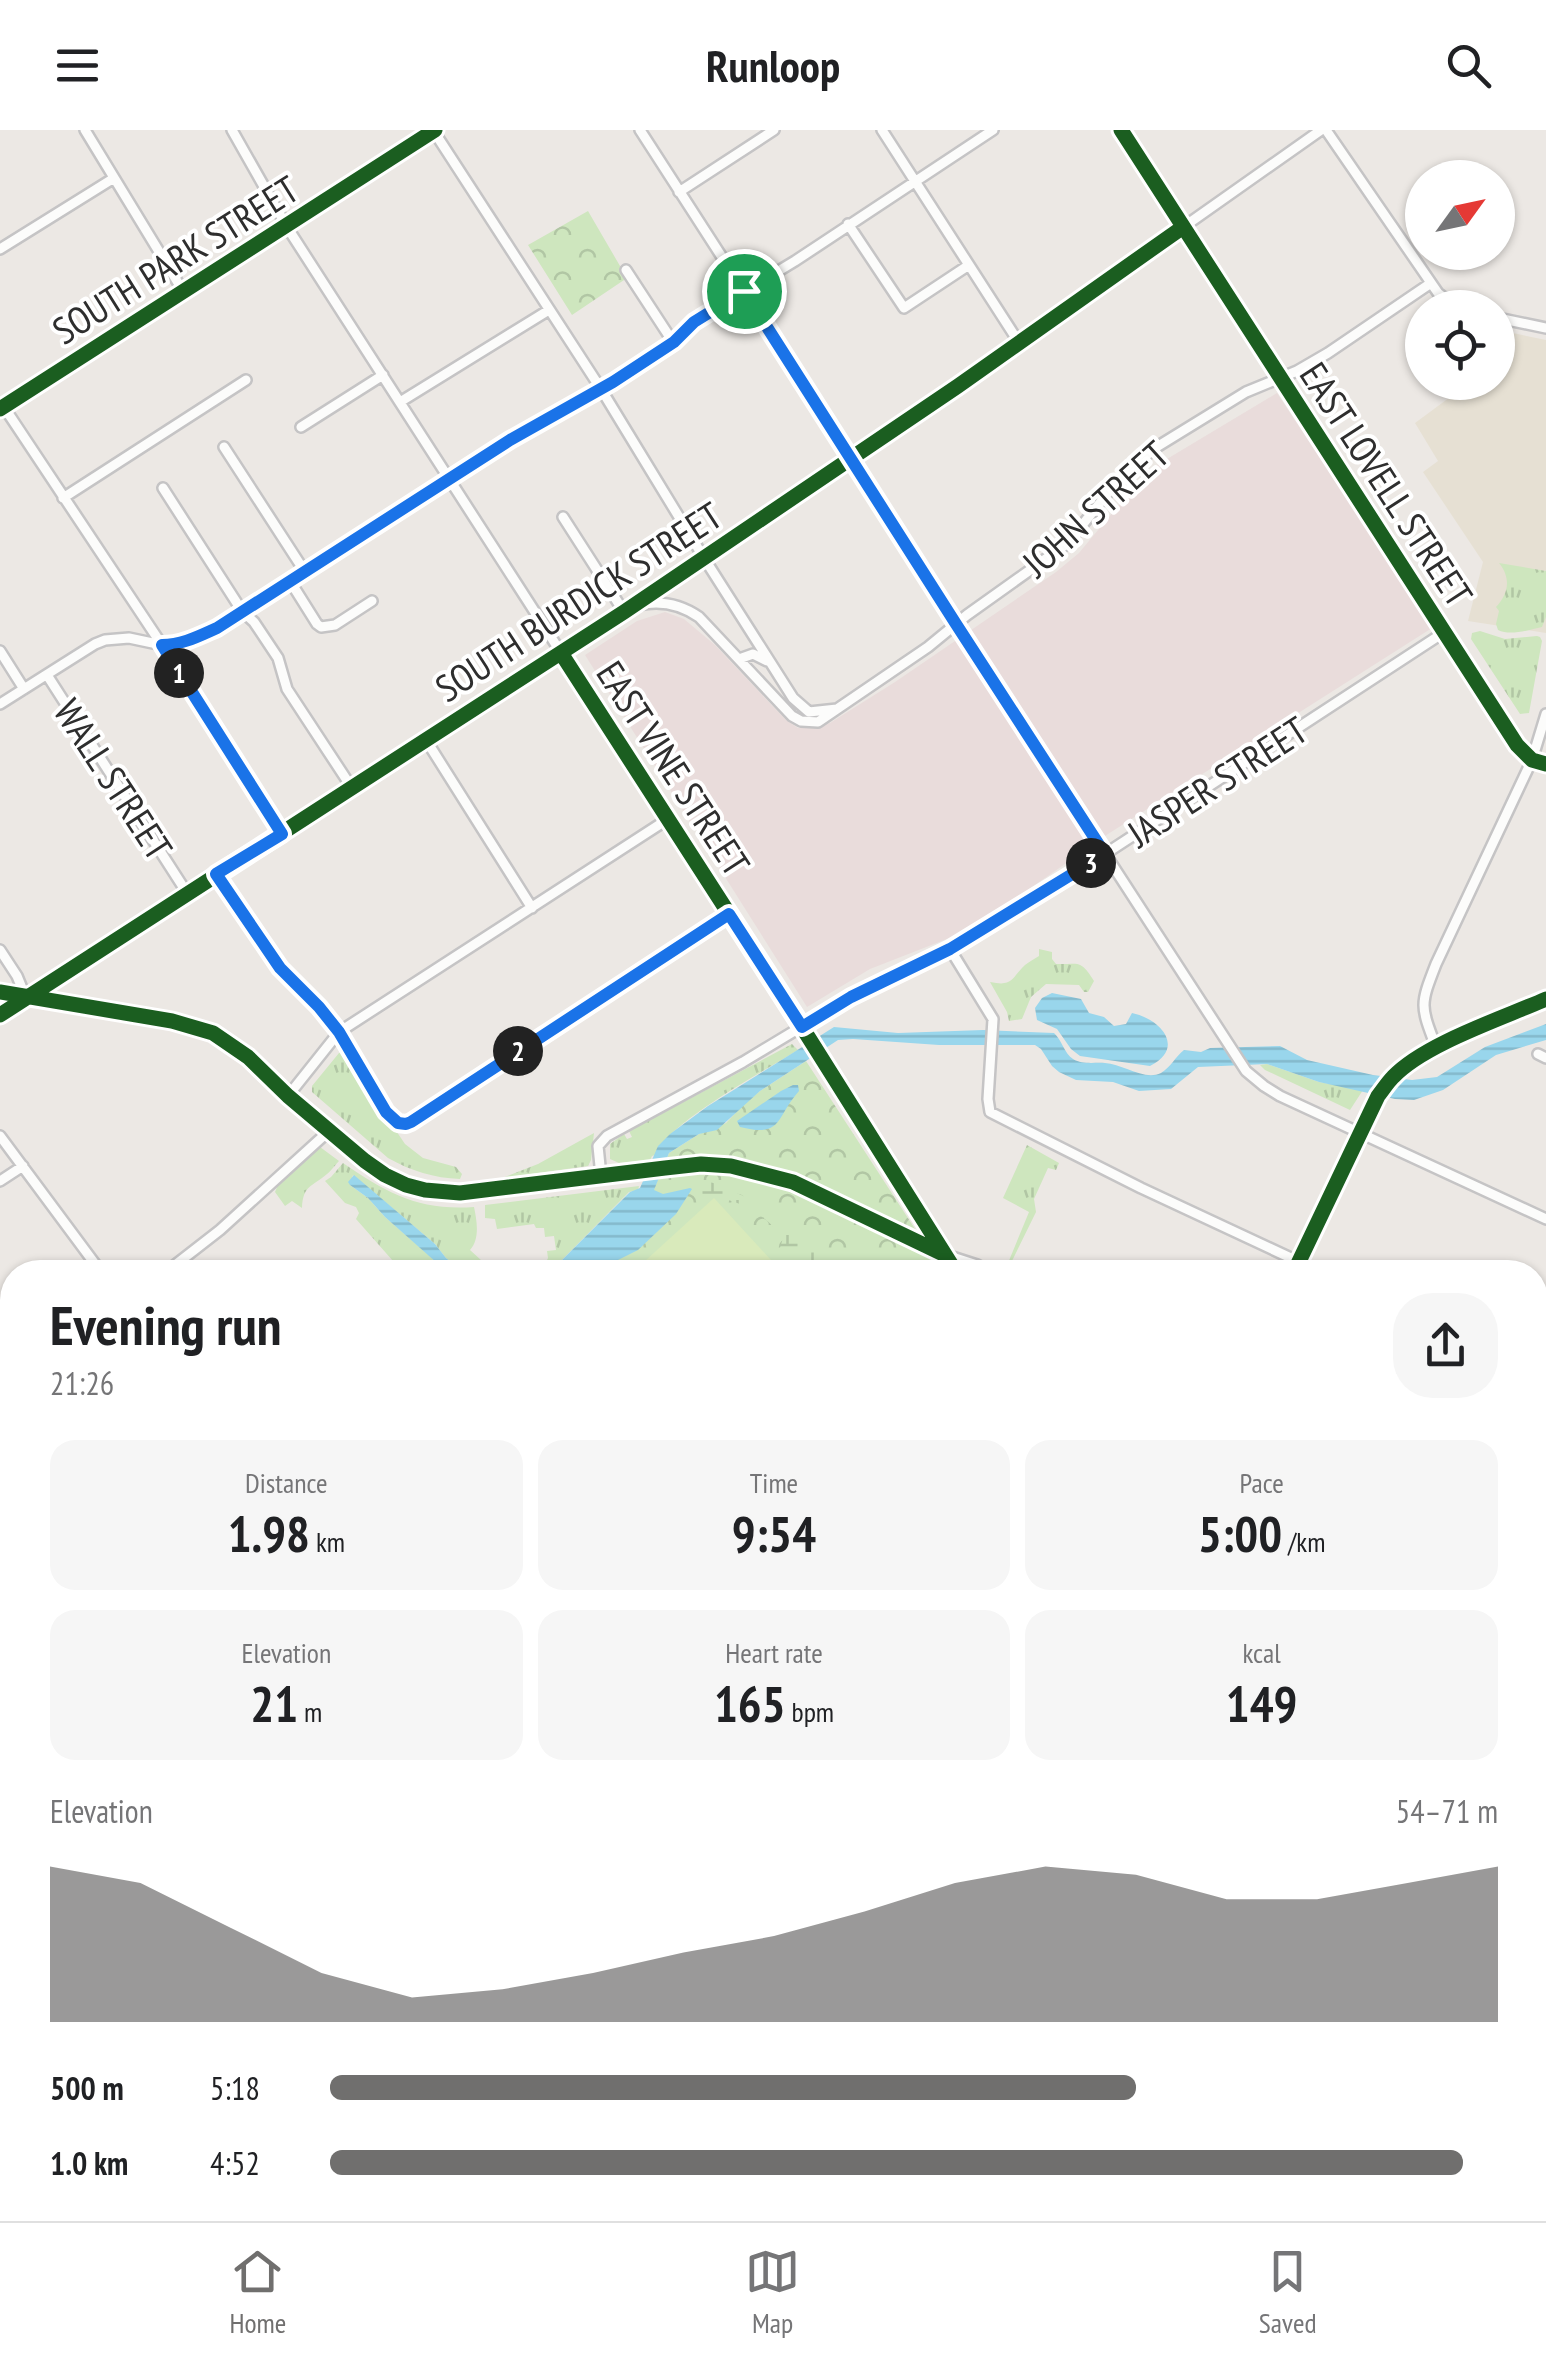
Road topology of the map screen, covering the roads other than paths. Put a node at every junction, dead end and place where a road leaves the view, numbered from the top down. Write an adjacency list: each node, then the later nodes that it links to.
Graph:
1 (85, 130): 10 (street)
2 (232, 130): 14 (street, EAST VINE STREET)
3 (434, 130): 14 (main road, SOUTH PARK STREET); 23 (street)
4 (640, 130): 12 (street)
5 (774, 130): 12 (street)
6 (882, 130): 11 (street)
7 (993, 130): 11 (street)
8 (1120, 130): 15 (street, EAST LOVELL STREET)
9 (1324, 130): 15 (street, SOUTH BURDICK STREET); 19 (street)
10 (114, 178): 16 (street); 22 (street)
11 (916, 180): 13 (street); 17 (street)
12 (679, 192): 21 (street)
13 (848, 224): 17 (street); 21 (street)
14 (287, 227): 22 (main road, SOUTH PARK STREET); 28 (street, EAST VINE STREET)
15 (1183, 227): 27 (street, SOUTH BURDICK STREET); 29 (street, EAST LOVELL STREET)
16 (0, 249)
17 (969, 266): 27 (street)
18 (626, 270): 26 (street)
19 (1431, 283): 20 (street); 29 (street, JOHN STREET)
20 (1436, 290)
21 (744, 291): 26 (street); 36 (street)
22 (182, 292): 33 (main road, SOUTH PARK STREET)
23 (549, 310): 31 (street); 32 (street)
24 (1515, 322): 25 (street)
25 (1546, 328)
26 (674, 342): 31 (street)
27 (1018, 342): 36 (street, SOUTH BURDICK STREET)
28 (384, 375): 32 (street, EAST VINE STREET); 34 (street)
29 (1281, 378): 47 (street, JOHN STREET); 48 (street, EAST LOVELL STREET)
30 (246, 380): 39 (street)
31 (601, 389): 37 (street); 41 (street)
32 (400, 402): 37 (street, EAST VINE STREET)
33 (2, 408): 39 (street)
34 (302, 427)
35 (224, 447): 42 (street)
36 (852, 458): 41 (street, SOUTH BURDICK STREET); 47 (street)
37 (448, 481): 42 (street); 51 (street, EAST VINE STREET)
38 (163, 488): 46 (street)
39 (63, 498): 49 (street)
40 (563, 517): 45 (street)
41 (704, 558): 45 (street, SOUTH BURDICK STREET); 53 (street)
42 (305, 572): 43 (street)
43 (290, 582): 44 (street); 46 (street)
44 (372, 600)
45 (627, 610): 51 (street, SOUTH BURDICK STREET); 52 (street, JOHN STREET)
46 (242, 611): 49 (street); 62 (street)
47 (956, 624): 57 (street, JOHN STREET); 65 (street)
48 (1443, 632): 60 (street, EAST LOVELL STREET); 65 (street, JASPER STREET)
49 (162, 645): 54 (street); 64 (street)
50 (0, 651): 55 (street, WALL STREET)
51 (561, 654): 59 (street, SOUTH BURDICK STREET); 63 (street, EAST VINE STREET)
52 (740, 659): 53 (street); 57 (street, JOHN STREET)
53 (773, 666): 57 (street)
54 (46, 675): 55 (street, WALL STREET); 67 (street, WALL STREET)
55 (24, 689): 56 (street)
56 (0, 704)
57 (839, 708)
58 (1546, 714): 60 (street)
59 (426, 740): 62 (street, SOUTH BURDICK STREET); 68 (street)
60 (1532, 760): 61 (street); 78 (street)
61 (1546, 764)
62 (352, 788): 64 (street, SOUTH BURDICK STREET)
63 (668, 820): 68 (street); 69 (street, EAST VINE STREET)
64 (282, 834): 66 (street, SOUTH BURDICK STREET)
65 (1105, 854): 70 (street, JASPER STREET); 81 (street)
66 (216, 874): 67 (street, SOUTH BURDICK STREET); 77 (street)
67 (187, 893): 73 (street, SOUTH BURDICK STREET)
68 (532, 908): 77 (street)
69 (729, 914): 76 (street, EAST VINE STREET); 77 (street)
70 (950, 949): 76 (street, JASPER STREET); 92 (street)
71 (0, 950): 73 (street)
72 (0, 992): 73 (street)
73 (26, 998): 75 (street, SOUTH BURDICK STREET); 79 (street)
74 (1546, 999): 78 (main road)
75 (0, 1015)
76 (802, 1027): 84 (street, JASPER STREET); 87 (street, EAST VINE STREET)
77 (339, 1032): 79 (street)
78 (1436, 1047): 81 (main road)
79 (288, 1096): 80 (street)
80 (330, 1130): 84 (street); 89 (street)
81 (1361, 1132): 86 (street); 93 (main road)
82 (0, 1136): 83 (street)
83 (23, 1166): 85 (street); 88 (street)
84 (602, 1176): 87 (street)
85 (0, 1181)
86 (1546, 1219)
87 (943, 1254): 90 (street, EAST VINE STREET); 91 (street)
88 (92, 1260)
89 (181, 1260)
90 (947, 1260)
91 (962, 1260)
92 (1283, 1260)
93 (1300, 1260)

